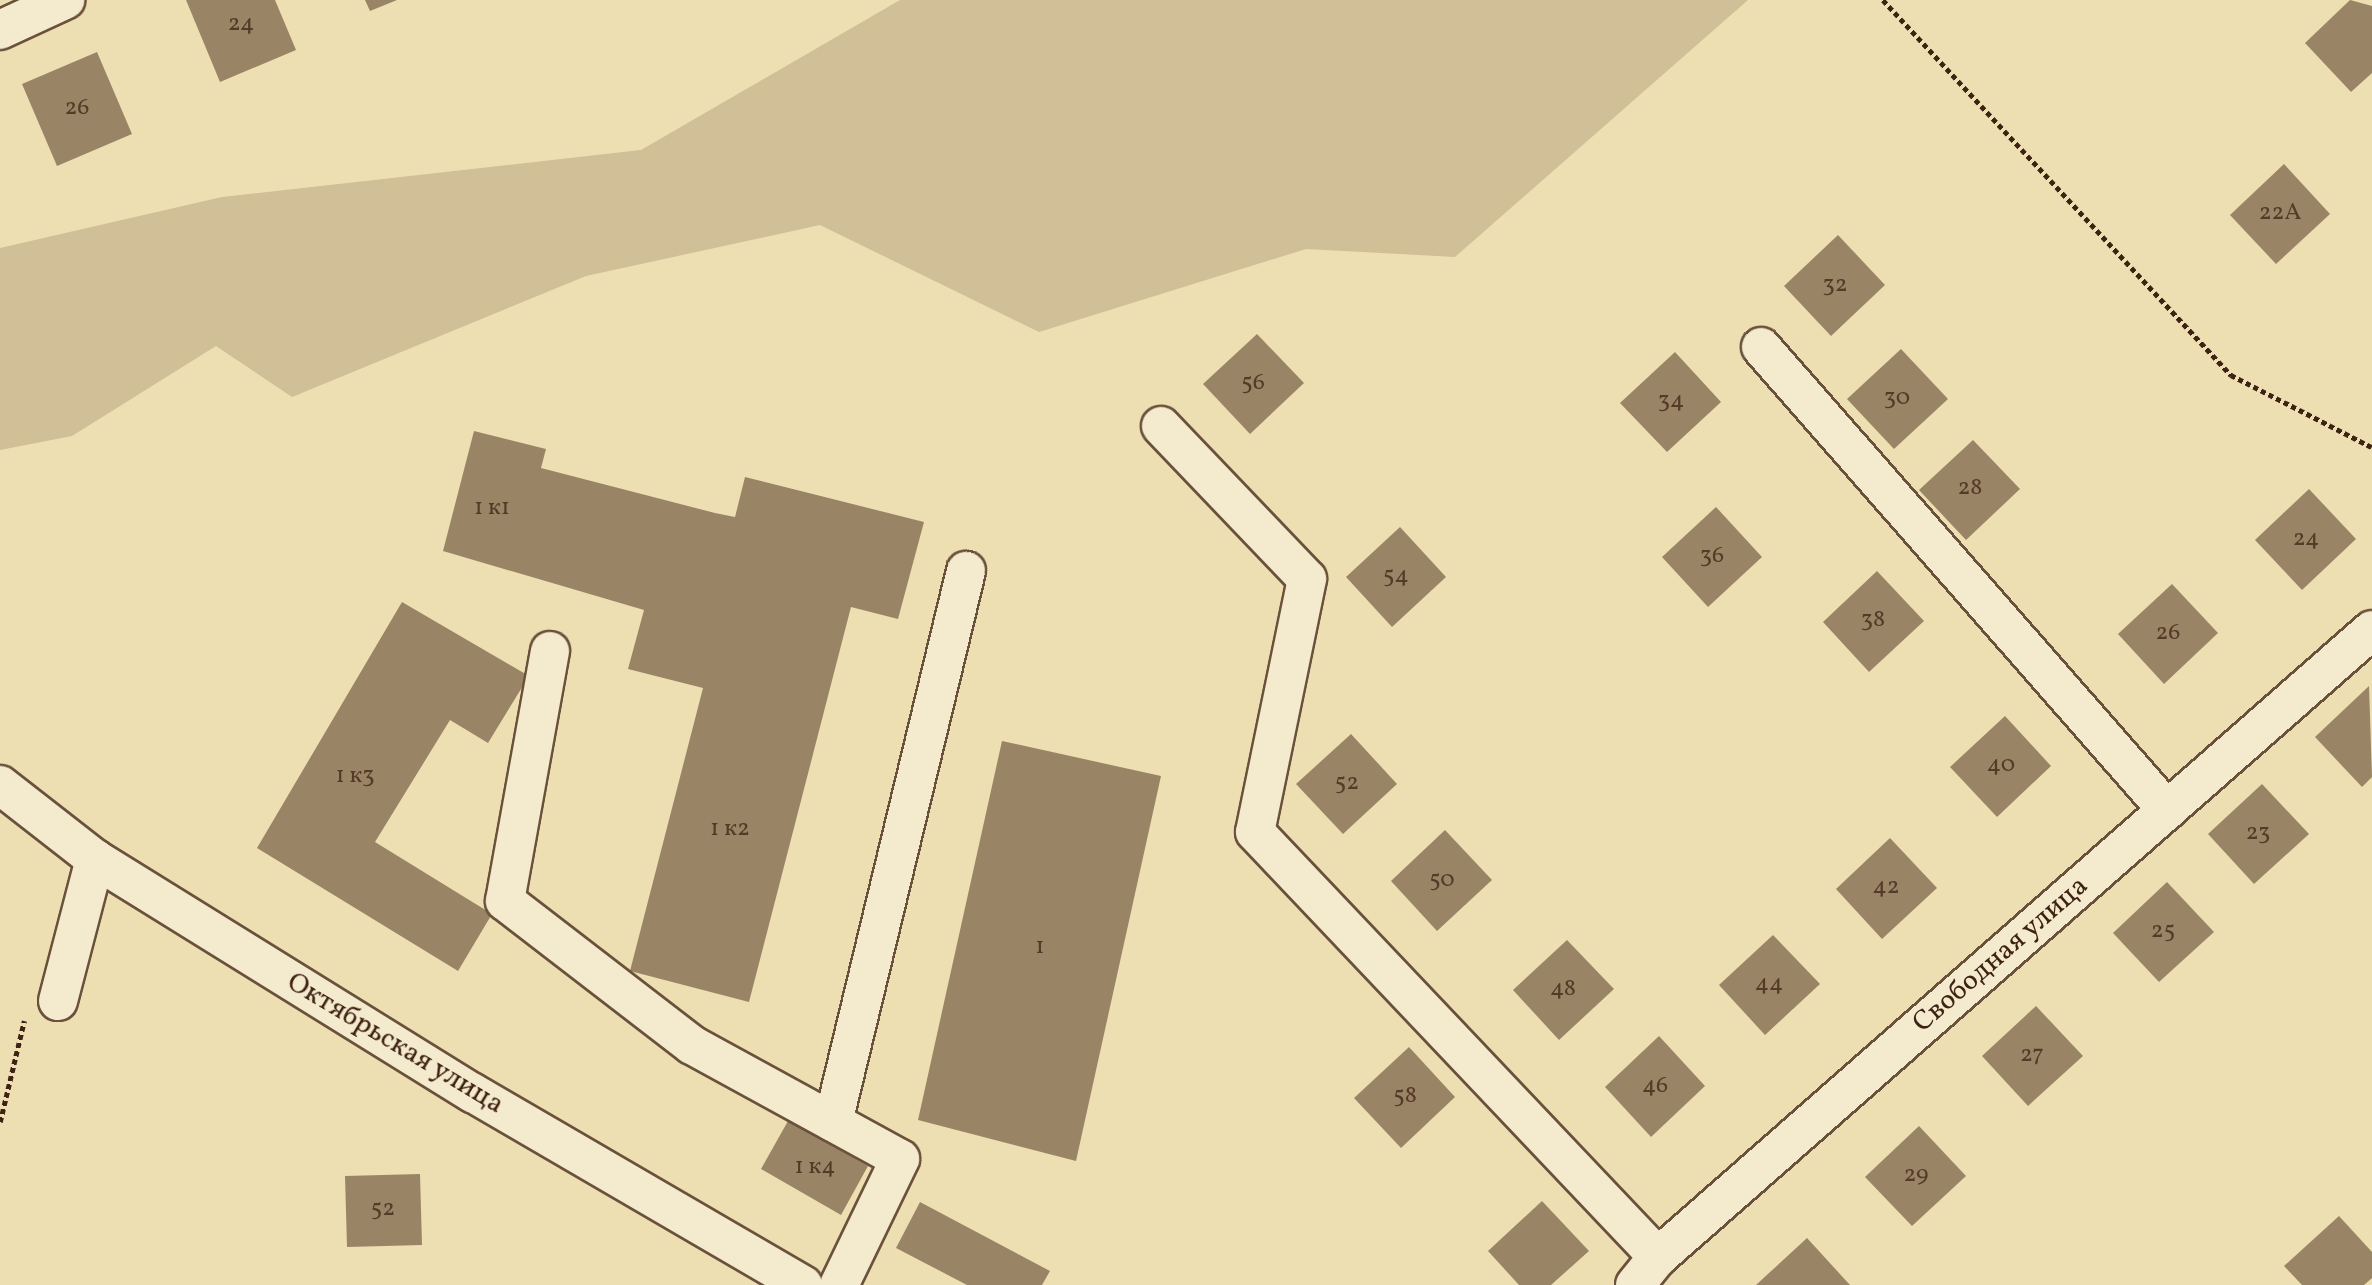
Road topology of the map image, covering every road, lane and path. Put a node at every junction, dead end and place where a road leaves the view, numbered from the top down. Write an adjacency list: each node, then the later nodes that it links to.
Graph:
1 (65, 0): 3 (street)
2 (1883, 0): 6 (path)
3 (0, 30)
4 (1761, 346): 11 (street)
5 (1161, 426): 16 (street)
6 (2372, 447)
7 (966, 571): 15 (street)
8 (2372, 630): 11 (street, Свободная улица)
9 (550, 651): 15 (street)
10 (0, 785): 12 (street, Октябрьская улица)
11 (2167, 810): 16 (street, Свободная улица)
12 (95, 859): 13 (street); 17 (street, Октябрьская улица)
13 (58, 1001): 14 (path)
14 (0, 1122)
15 (833, 1122): 18 (street)
16 (1646, 1271)
17 (803, 1285)
18 (839, 1285)

